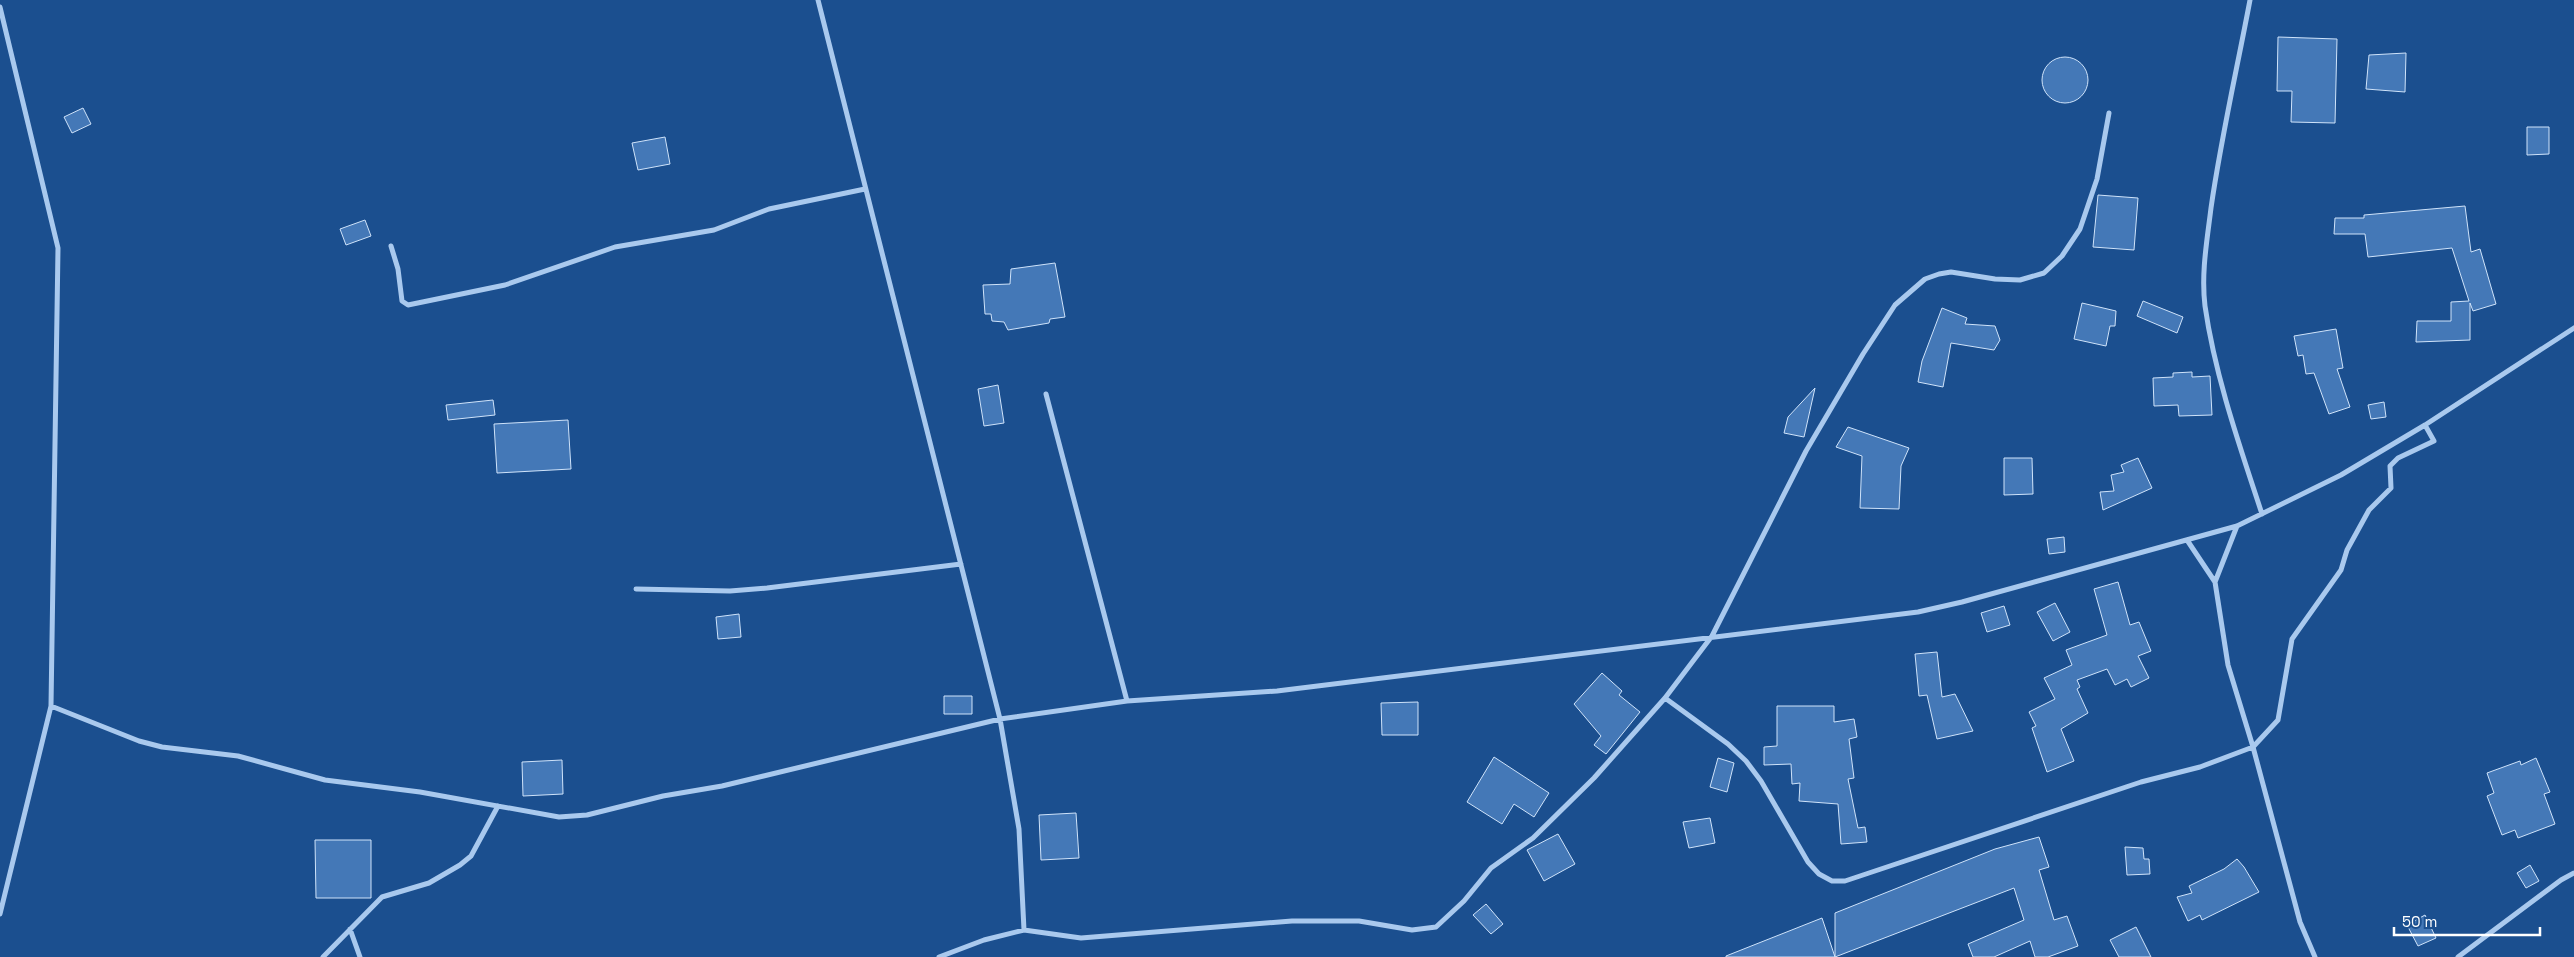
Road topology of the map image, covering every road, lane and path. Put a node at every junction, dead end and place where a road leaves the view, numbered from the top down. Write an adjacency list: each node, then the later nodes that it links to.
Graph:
1 (818, 0): 5 (street)
2 (2250, 0): 10 (street)
3 (0, 7): 19 (street)
4 (2109, 113): 16 (street)
5 (865, 189): 6 (street); 13 (street)
6 (391, 246)
7 (2574, 328): 9 (street)
8 (1046, 394): 18 (street)
9 (2425, 425): 10 (street); 21 (street)
10 (2262, 514): 11 (street)
11 (2237, 526): 12 (street); 14 (street)
12 (2187, 540): 14 (street); 16 (street)
13 (961, 564): 15 (street); 20 (street)
14 (2215, 582): 21 (street)
15 (636, 590)
16 (1712, 636): 17 (street); 18 (street)
17 (1665, 698): 21 (street); 26 (street)
18 (1126, 701): 20 (street)
19 (51, 706): 22 (street); 24 (street)
20 (1000, 719): 22 (street); 26 (street)
21 (2253, 747): 30 (street)
22 (498, 806): 25 (street)
23 (2574, 873): 31 (street)
24 (0, 914)
25 (350, 929): 27 (street); 28 (street)
26 (1024, 930): 29 (street)
27 (323, 957)
28 (360, 957)
29 (939, 957)
30 (2315, 957)
31 (2458, 957)

